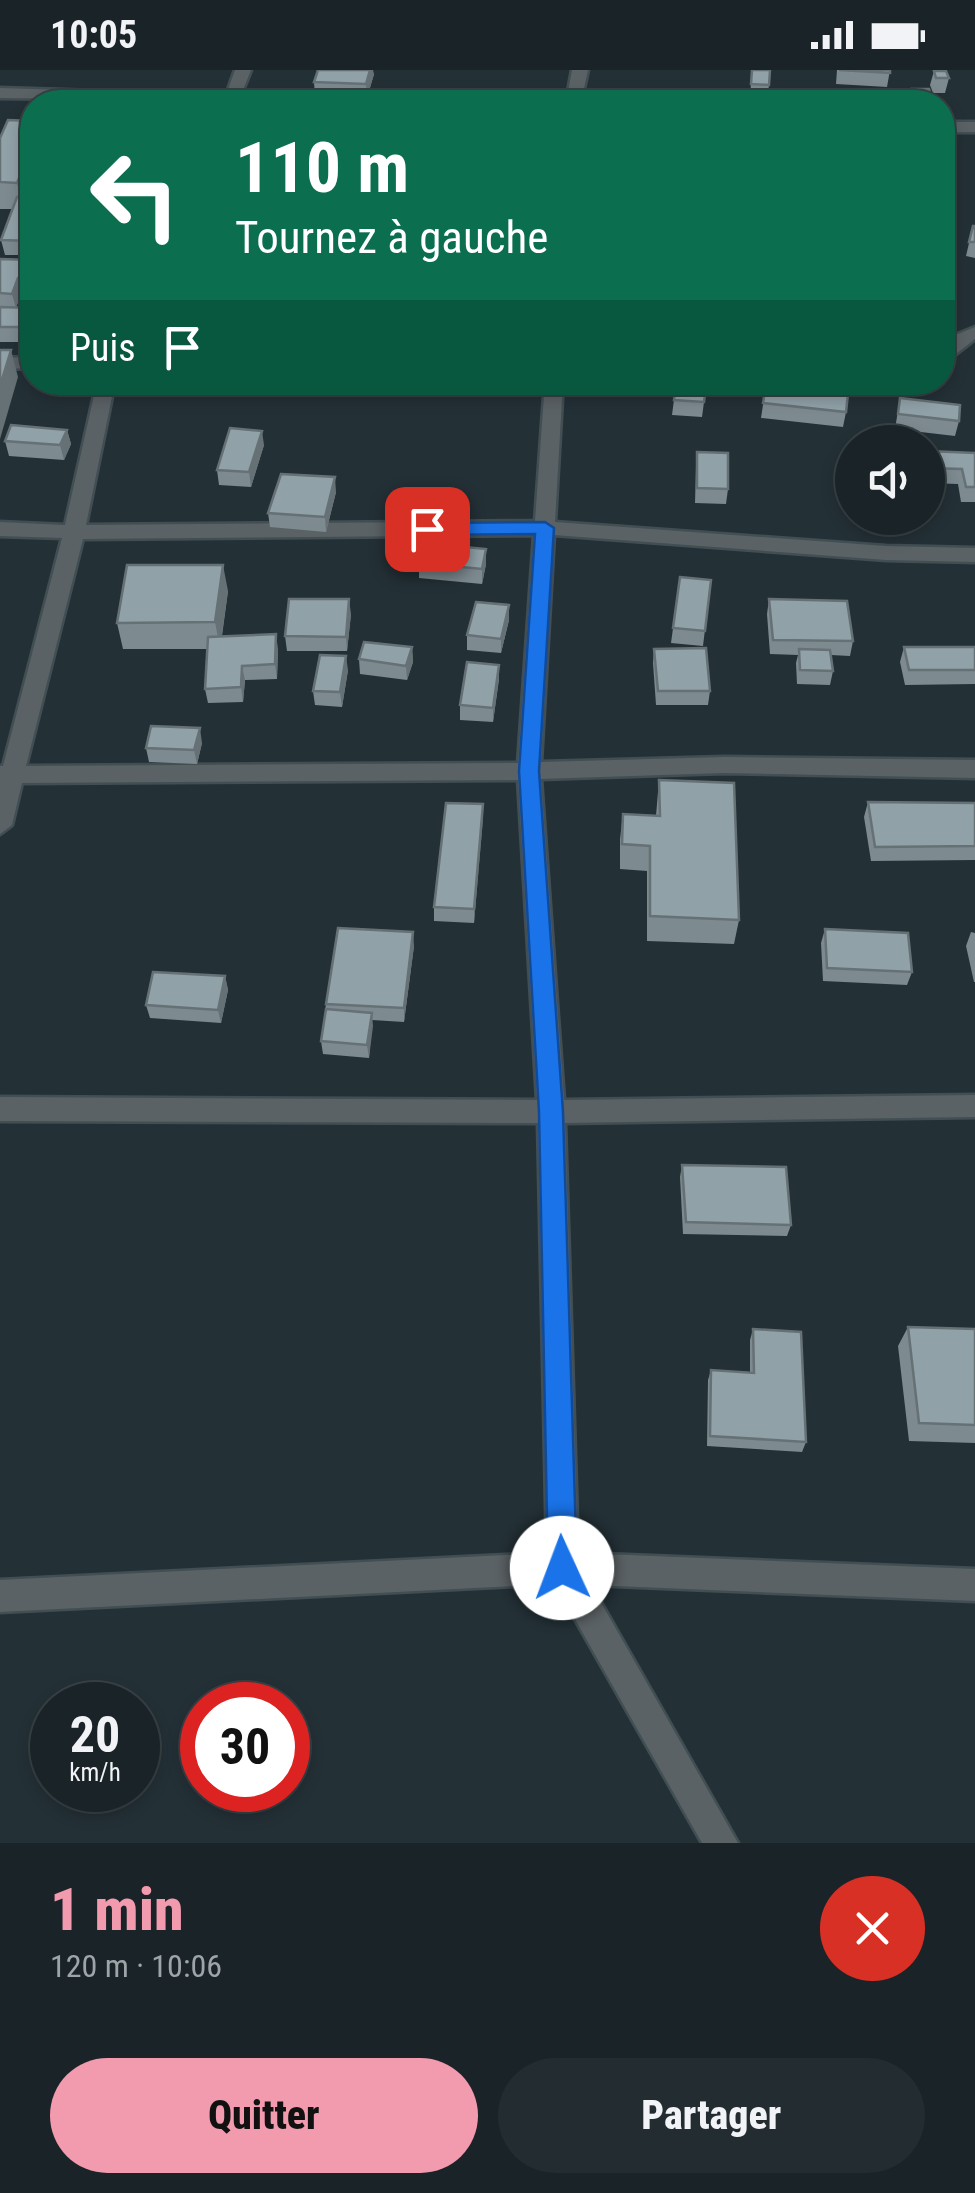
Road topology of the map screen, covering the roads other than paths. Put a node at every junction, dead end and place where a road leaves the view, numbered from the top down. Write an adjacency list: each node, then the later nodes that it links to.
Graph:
1 (103, 395): 5 (street)
2 (553, 395): 3 (street)
3 (545, 528): 5 (street); 6 (street); 8 (street)
4 (0, 529): 5 (street)
5 (74, 532): 9 (street)
6 (975, 556)
7 (975, 769): 8 (street)
8 (529, 771): 9 (street); 13 (street)
9 (6, 775): 10 (street)
10 (0, 825)
11 (975, 1106): 13 (street)
12 (0, 1109): 13 (street)
13 (551, 1112): 14 (street)
14 (562, 1568): 15 (street); 16 (street); 17 (street)
15 (975, 1584)
16 (0, 1596)
17 (720, 1843)

